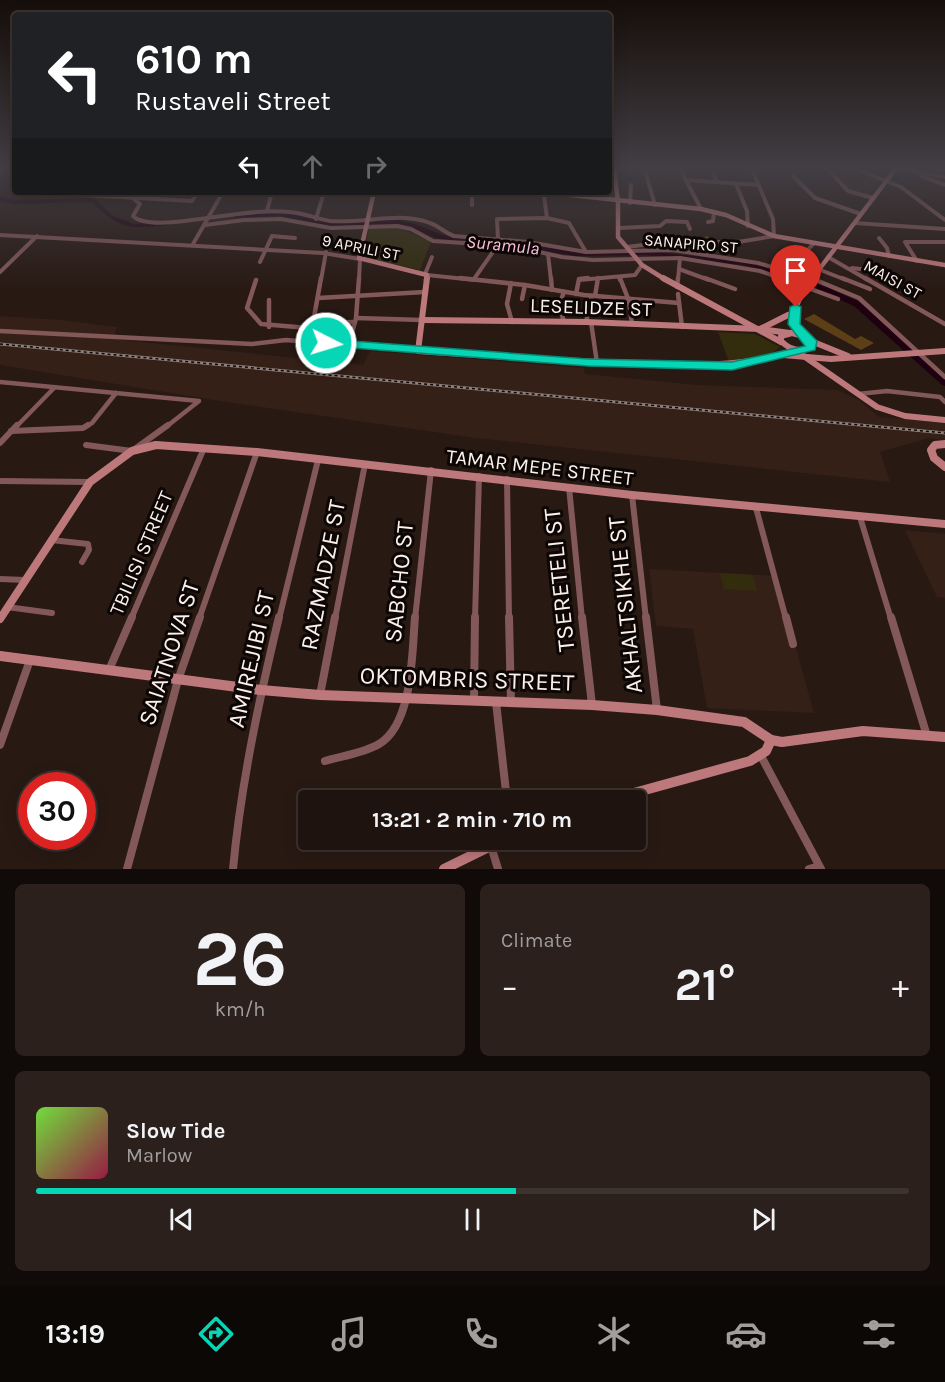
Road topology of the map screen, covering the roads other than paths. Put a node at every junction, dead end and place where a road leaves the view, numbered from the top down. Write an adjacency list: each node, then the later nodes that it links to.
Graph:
1 (138, 208): 18 (street, SANAPIRO ST)
2 (215, 208): 18 (street)
3 (268, 208): 15 (street)
4 (319, 208): 20 (street)
5 (370, 208): 21 (street)
6 (546, 208): 19 (street)
7 (618, 208): 28 (street)
8 (684, 208): 14 (street)
9 (745, 208): 27 (street)
10 (768, 208): 33 (street)
11 (842, 208): 17 (street)
12 (866, 208): 17 (street)
13 (931, 208): 22 (street)
14 (701, 209): 16 (street)
15 (267, 211): 18 (street, SANAPIRO ST); 20 (street, SANAPIRO ST)
16 (714, 212): 23 (street); 27 (street)
17 (861, 214): 24 (street)
18 (210, 216): 25 (street)
19 (547, 218): 36 (street); 47 (street)
20 (316, 219): 21 (street, SANAPIRO ST)
21 (366, 219): 26 (street); 36 (street, SANAPIRO ST)
22 (945, 220)
23 (708, 222)
24 (855, 223): 30 (street); 43 (street)
25 (205, 224): 26 (street); 41 (street)
26 (365, 226): 42 (street); 54 (street)
27 (748, 226): 33 (street)
28 (618, 228): 29 (street); 45 (street)
29 (690, 229)
30 (945, 229)
31 (0, 235): 32 (street, 9 APRILI ST)
32 (37, 236): 41 (street, 9 APRILI ST); 63 (street)
33 (774, 236): 37 (street); 40 (street)
34 (295, 238): 44 (street)
35 (879, 238): 49 (street)
36 (498, 239): 47 (street, SANAPIRO ST)
37 (718, 242)
38 (945, 242): 55 (street)
39 (658, 243): 45 (street)
40 (814, 243): 43 (street); 57 (street)
41 (193, 244): 44 (street, 9 APRILI ST)
42 (497, 246): 48 (street); 68 (street)
43 (835, 247): 49 (street); 51 (street)
44 (268, 248): 46 (street, 9 APRILI ST); 56 (street)
45 (627, 249): 47 (street, SANAPIRO ST); 52 (street); 69 (street, SANAPIRO ST)
46 (326, 252): 54 (street, 9 APRILI ST); 84 (street)
47 (586, 252)
48 (548, 254): 52 (street); 77 (street)
49 (889, 256): 55 (street)
50 (432, 257): 65 (street)
51 (828, 257): 60 (street, MAISI ST); 62 (street)
52 (636, 258): 53 (street); 58 (street)
53 (680, 258): 61 (street); 74 (street)
54 (360, 259): 65 (street, 9 APRILI ST); 82 (street)
55 (917, 261): 59 (street)
56 (260, 262)
57 (796, 263)
58 (642, 264): 66 (street); 73 (street)
59 (945, 265)
60 (848, 268): 64 (street); 99 (street, MAISI ST)
61 (679, 269): 73 (street); 75 (street)
62 (818, 269): 69 (street); 76 (street)
63 (0, 272)
64 (885, 272)
65 (426, 275): 68 (street, 9 APRILI ST); 78 (street)
66 (619, 277): 67 (street); 85 (street)
67 (598, 278): 80 (street); 83 (street)
68 (474, 279): 71 (street, 9 APRILI ST)
69 (812, 279): 74 (street); 113 (street, SANAPIRO ST)
70 (256, 280): 100 (street)
71 (512, 283): 72 (street, 9 APRILI ST); 94 (street)
72 (525, 285): 77 (street, 9 APRILI ST); 87 (street)
73 (678, 287): 103 (street)
74 (807, 287): 86 (street); 90 (street)
75 (735, 289)
76 (870, 289)
77 (552, 290): 79 (street, 9 APRILI ST)
78 (425, 292): 82 (street); 93 (street)
79 (564, 292): 80 (street, 9 APRILI ST); 95 (street)
80 (576, 294): 83 (street, 9 APRILI ST)
81 (678, 294): 89 (street)
82 (359, 296): 84 (street); 92 (street)
83 (594, 296): 85 (street, 9 APRILI ST); 96 (street)
84 (318, 298): 97 (street)
85 (628, 298): 89 (street, 9 APRILI ST); 98 (street)
86 (838, 298)
87 (522, 299)
88 (269, 300): 100 (street)
89 (679, 303): 101 (street)
90 (794, 310): 91 (street); 105 (street)
91 (788, 315): 103 (street); 106 (street)
92 (356, 320): 93 (street); 97 (street); 109 (street)
93 (422, 320): 94 (street, LESELIDZE ST); 111 (street)
94 (512, 322): 95 (street, LESELIDZE ST)
95 (564, 322): 96 (street, LESELIDZE ST)
96 (588, 322): 98 (street, LESELIDZE ST); 117 (street)
97 (313, 323): 102 (street)
98 (632, 324): 101 (street, LESELIDZE ST)
99 (945, 324)
100 (269, 327): 102 (street)
101 (682, 327): 103 (street, LESELIDZE ST)
102 (308, 328): 107 (street)
103 (759, 329): 106 (street); 106 (street)
104 (0, 331): 107 (street)
105 (802, 335): 106 (street); 108 (street)
106 (784, 336): 110 (street)
107 (303, 341): 109 (street)
108 (811, 343): 110 (street); 115 (street); 118 (street)
109 (349, 345): 111 (street)
110 (795, 350): 114 (street); 116 (street)
111 (418, 351): 117 (street)
112 (945, 351): 113 (street)
113 (916, 353): 115 (street); 119 (street, SANAPIRO ST)
114 (783, 355): 116 (street); 117 (street)
115 (850, 357): 118 (street)
116 (807, 359): 118 (street)
117 (597, 363)
118 (818, 363): 123 (street)
119 (945, 377)
120 (0, 382): 121 (street)
121 (54, 387): 122 (street); 126 (street)
122 (116, 393): 126 (street); 131 (street)
123 (858, 394): 124 (street); 125 (street)
124 (945, 402)
125 (945, 420)
126 (11, 431): 127 (street)
127 (0, 443)
128 (945, 444): 135 (street)
129 (86, 445): 131 (street)
130 (204, 448): 131 (street, TAMAR MEPE STREET); 132 (street, TAMAR MEPE STREET); 156 (street, TBILISI STREET)
131 (132, 450): 140 (street)
132 (257, 452): 133 (street, TAMAR MEPE STREET); 157 (street, SAIATNOVA ST)
133 (318, 460): 134 (street, TAMAR MEPE STREET); 158 (street, AMIREJIBI ST)
134 (365, 463): 136 (street, TAMAR MEPE STREET); 159 (street, RAZMADZE ST)
135 (945, 468)
136 (431, 471): 137 (street, TAMAR MEPE STREET); 160 (street, SABCHO ST)
137 (480, 476): 138 (street, TAMAR MEPE STREET); 161 (street)
138 (507, 479): 141 (street, TAMAR MEPE STREET); 163 (street)
139 (0, 481): 140 (street)
140 (90, 482): 146 (street)
141 (569, 487): 142 (street, TAMAR MEPE STREET); 164 (street, TSERETELI ST)
142 (632, 495): 143 (street, TAMAR MEPE STREET); 165 (street, AKHALTSIKHE ST)
143 (756, 508): 144 (street, TAMAR MEPE STREET); 153 (street)
144 (860, 517): 145 (street, TAMAR MEPE STREET); 166 (street)
145 (945, 524)
146 (51, 540): 147 (street); 149 (street)
147 (82, 562)
148 (0, 579): 149 (street)
149 (25, 580): 150 (street)
150 (7, 608): 151 (street); 152 (street)
151 (52, 613)
152 (0, 619)
153 (793, 644)
154 (0, 656): 155 (street, OKTOMBRIS STREET)
155 (30, 660): 156 (street, OKTOMBRIS STREET); 169 (street)
156 (109, 670): 157 (street, OKTOMBRIS STREET)
157 (178, 680): 158 (street, OKTOMBRIS STREET); 177 (street, SAIATNOVA ST)
158 (261, 690): 159 (street, OKTOMBRIS STREET); 178 (street, AMIREJIBI ST)
159 (320, 695): 160 (street, OKTOMBRIS STREET)
160 (408, 697): 161 (street, OKTOMBRIS STREET); 171 (street)
161 (474, 700): 162 (street, OKTOMBRIS STREET)
162 (496, 702): 163 (street, OKTOMBRIS STREET); 172 (street)
163 (511, 703): 164 (street, OKTOMBRIS STREET)
164 (592, 705): 165 (street, OKTOMBRIS STREET)
165 (657, 710): 168 (street, OKTOMBRIS STREET)
166 (927, 736): 167 (street); 168 (street)
167 (945, 737)
168 (771, 740): 170 (street)
169 (0, 745)
170 (761, 756): 173 (street); 176 (street)
171 (325, 761)
172 (506, 790)
173 (643, 790)
174 (482, 850): 179 (street)
175 (491, 850): 180 (street)
176 (820, 867): 181 (street)
177 (127, 869)
178 (233, 869)
179 (444, 869)
180 (498, 869)
181 (809, 869)

